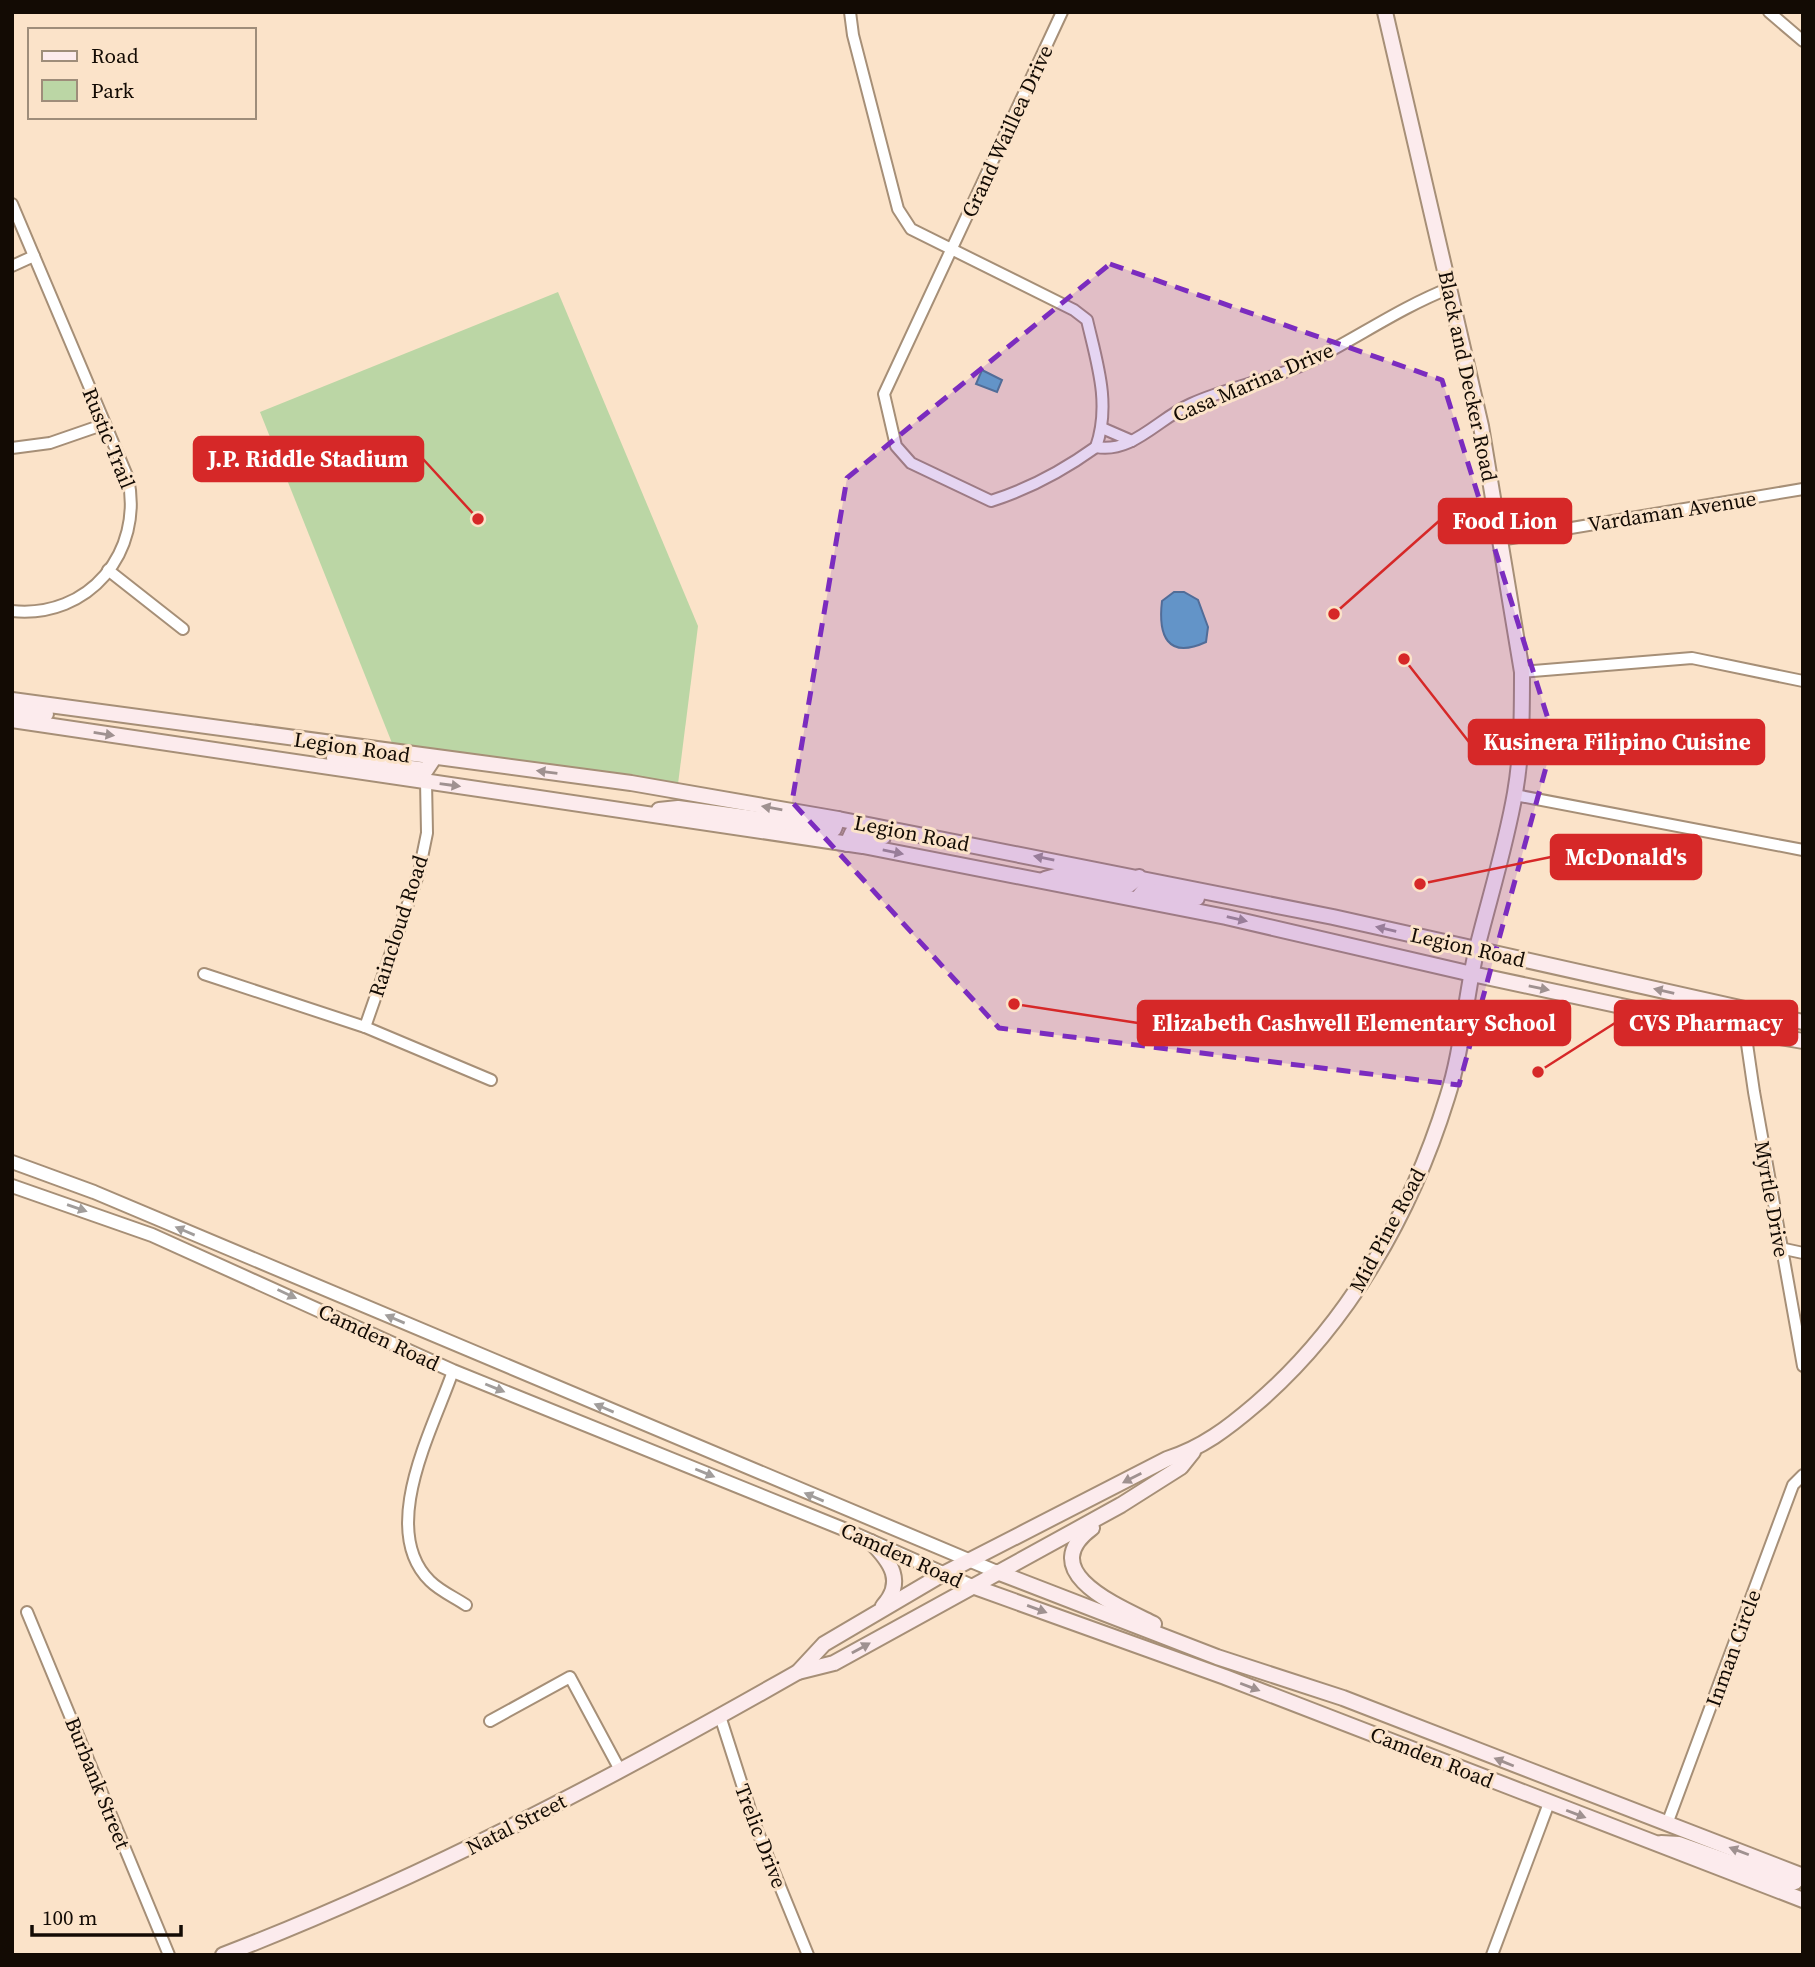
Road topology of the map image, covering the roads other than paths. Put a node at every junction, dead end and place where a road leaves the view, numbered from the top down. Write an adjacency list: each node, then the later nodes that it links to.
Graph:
1 (850, 12): 7 (street)
2 (1062, 12): 7 (street, Grand Waillea Drive)
3 (1385, 12): 10 (main road, Black and Decker Road)
4 (1769, 12): 5 (street)
5 (1801, 38)
6 (12, 204): 8 (street, Rustic Trail)
7 (952, 250): 12 (street); 15 (street, Grand Waillea Drive)
8 (34, 256): 9 (street); 11 (street, Rustic Trail)
9 (12, 266)
10 (1450, 288): 14 (street, Casa Marina Drive); 19 (main road, Black and Decker Road)
11 (105, 424): 16 (street); 20 (street, Rustic Trail)
12 (1102, 428): 13 (street); 15 (street)
13 (1118, 433): 14 (street); 17 (street)
14 (1132, 441): 17 (street, Casa Marina Drive)
15 (1096, 447): 17 (street, Casa Marina Drive)
16 (12, 448)
17 (1109, 449)
18 (1803, 489): 19 (street, Vardaman Avenue)
19 (1500, 540): 23 (main road, Black and Decker Road)
20 (108, 570): 21 (street, Rustic Trail); 22 (street)
21 (12, 611)
22 (183, 629)
23 (1522, 671): 24 (street); 32 (main road, Black and Decker Road)
24 (1803, 681)
25 (12, 700): 28 (main road, Legion Road)
26 (12, 710): 28 (main road)
27 (12, 720): 29 (main road, Legion Road, one-way to 29)
28 (168, 722): 30 (main road, Legion Road)
29 (260, 757): 30 (main road); 31 (main road, Legion Road)
30 (434, 758): 34 (main road, Legion Road, one-way to 30)
31 (426, 781): 33 (main road, Legion Road, one-way to 33); 46 (street, Raincloud Road)
32 (1515, 794): 36 (street); 42 (main road, Black and Decker Road)
33 (637, 813): 34 (main road); 35 (main road, Legion Road)
34 (838, 819): 37 (main road, Legion Road)
35 (847, 844): 37 (main road); 39 (main road, Legion Road, one-way to 39)
36 (1803, 850)
37 (1016, 853): 38 (main road, Legion Road, one-way to 37)
38 (1139, 877): 39 (main road); 41 (main road, Legion Road)
39 (1040, 880): 40 (main road, Legion Road)
40 (1138, 899): 41 (main road); 44 (main road, Legion Road, one-way to 44)
41 (1285, 907): 42 (main road, Legion Road, one-way to 41)
42 (1477, 950): 44 (main road, Mid Pine Road); 45 (main road, Legion Road, one-way to 42)
43 (204, 974): 46 (street)
44 (1472, 974): 47 (main road, Legion Road, one-way to 47); 56 (main road, Mid Pine Road)
45 (1803, 1022)
46 (365, 1027): 49 (street)
47 (1749, 1032): 48 (main road, Legion Road); 52 (street, Myrtle Drive)
48 (1803, 1041)
49 (491, 1080)
50 (12, 1162): 60 (street, Camden Road, one-way to 50)
51 (12, 1186): 55 (street, Camden Road, one-way to 55)
52 (1780, 1248): 53 (street); 54 (street, Myrtle Drive)
53 (1803, 1253)
54 (1803, 1366)
55 (453, 1371): 59 (street, Camden Road, one-way to 59); 64 (street)
56 (1194, 1451): 58 (main road, Mid Pine Road); 60 (main road, Mid Pine Road, one-way to 60)
57 (1803, 1475): 73 (street, Inman Circle)
58 (1121, 1505): 61 (main road, Mid Pine Road); 67 (main road)
59 (872, 1542): 62 (street, Camden Road); 66 (main road)
60 (967, 1562): 61 (street, Camden Road); 62 (main road, Natal Street)
61 (997, 1572): 63 (main road, Natal Street); 67 (main road, Camden Road)
62 (943, 1574): 63 (street, Camden Road); 66 (main road, Natal Street)
63 (972, 1586): 68 (main road, Natal Street, one-way to 63); 72 (main road, Camden Road, one-way to 72)
64 (466, 1605)
65 (27, 1612): 77 (street, Burbank Street)
66 (878, 1612): 68 (main road, Natal Street)
67 (1217, 1657): 73 (main road, Camden Road, one-way to 67)
68 (798, 1672): 69 (main road, Natal Street)
69 (720, 1716): 71 (main road, Natal Street); 79 (street, Trelic Drive)
70 (490, 1721): 71 (street)
71 (620, 1770): 78 (main road, Natal Street)
72 (1549, 1803): 74 (main road, Camden Road, one-way to 74); 80 (street)
73 (1668, 1824): 75 (main road, Camden Road, one-way to 73)
74 (1649, 1843): 75 (main road); 76 (main road, Camden Road)
75 (1801, 1872)
76 (1802, 1898)
77 (169, 1955)
78 (223, 1955)
79 (808, 1955)
80 (1492, 1955)

